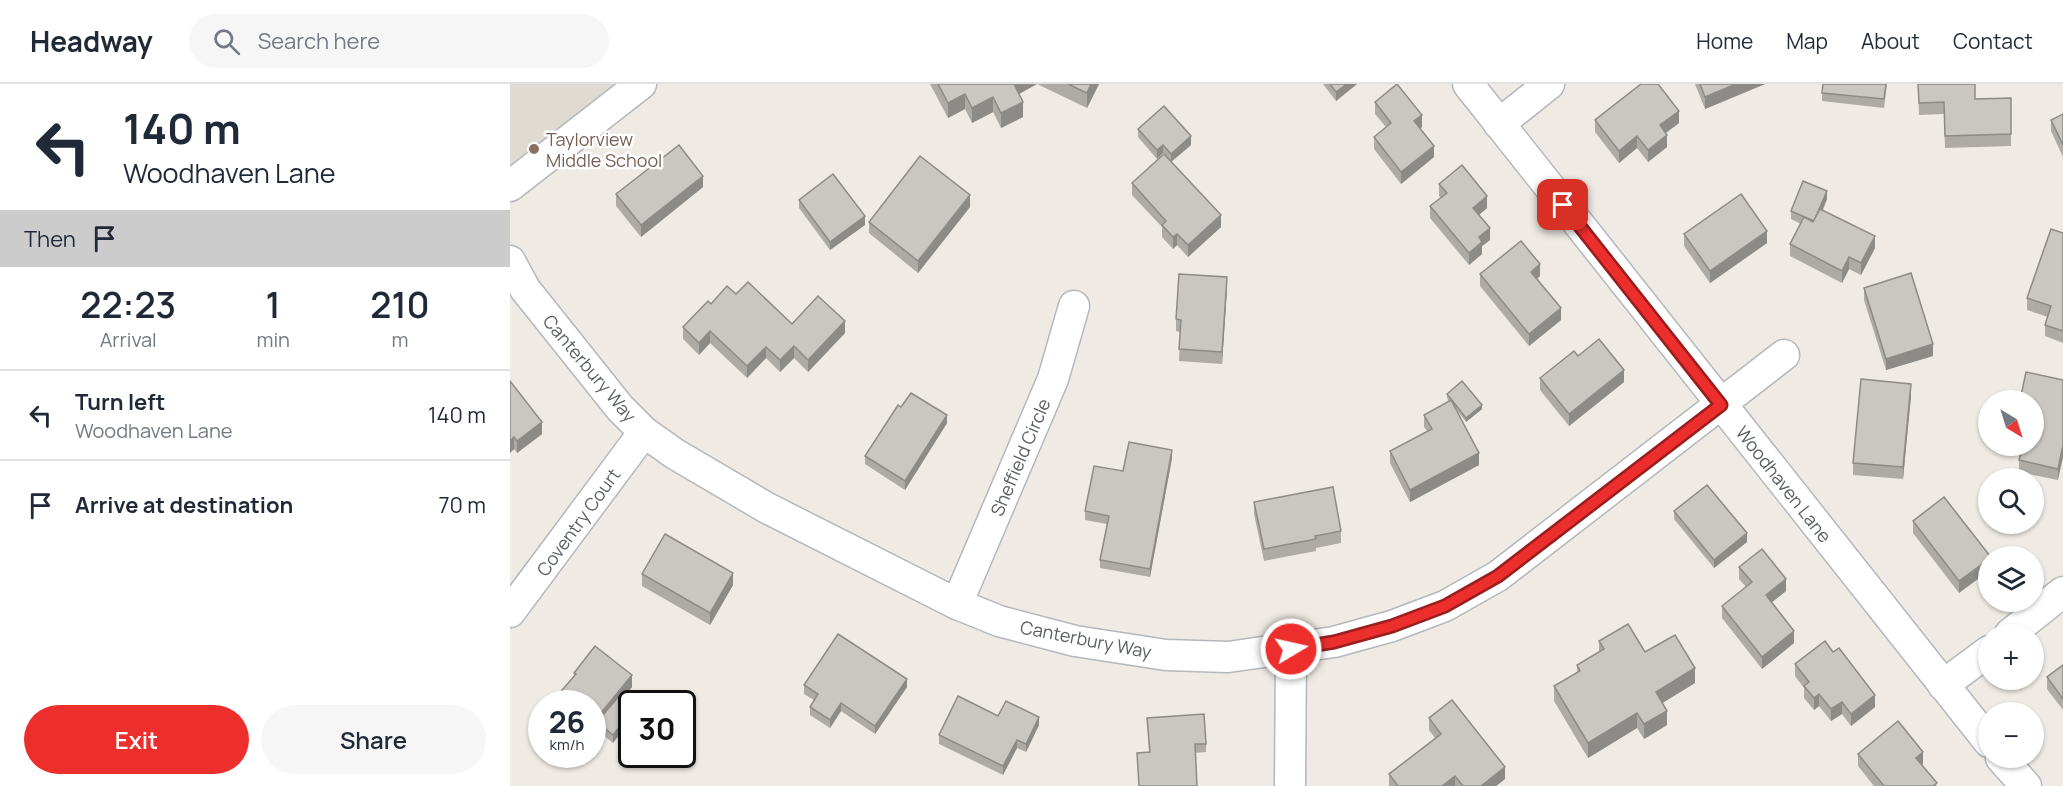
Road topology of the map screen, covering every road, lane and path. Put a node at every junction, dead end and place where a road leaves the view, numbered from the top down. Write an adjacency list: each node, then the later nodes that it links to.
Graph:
1 (641, 84): 5 (street)
2 (1468, 84): 4 (street, Woodhaven Lane)
3 (1549, 84): 4 (street)
4 (1499, 124): 9 (street, Woodhaven Lane)
5 (510, 186)
6 (510, 261): 10 (street, Canterbury Way)
7 (1074, 306): 12 (street, Sheffield Circle)
8 (1784, 355): 9 (street, Canterbury Way)
9 (1721, 405): 15 (street, Canterbury Way); 17 (street, Woodhaven Lane)
10 (644, 432): 12 (street, Canterbury Way); 13 (street, Coventry Court)
11 (2063, 592): 14 (street)
12 (957, 604): 15 (street, Canterbury Way)
13 (510, 612)
14 (2023, 624)
15 (1291, 649): 20 (street)
16 (1978, 659): 17 (street)
17 (1943, 685): 18 (street, Woodhaven Lane)
18 (1978, 728)
19 (2010, 768): 21 (street)
20 (1290, 786)
21 (2026, 786)

